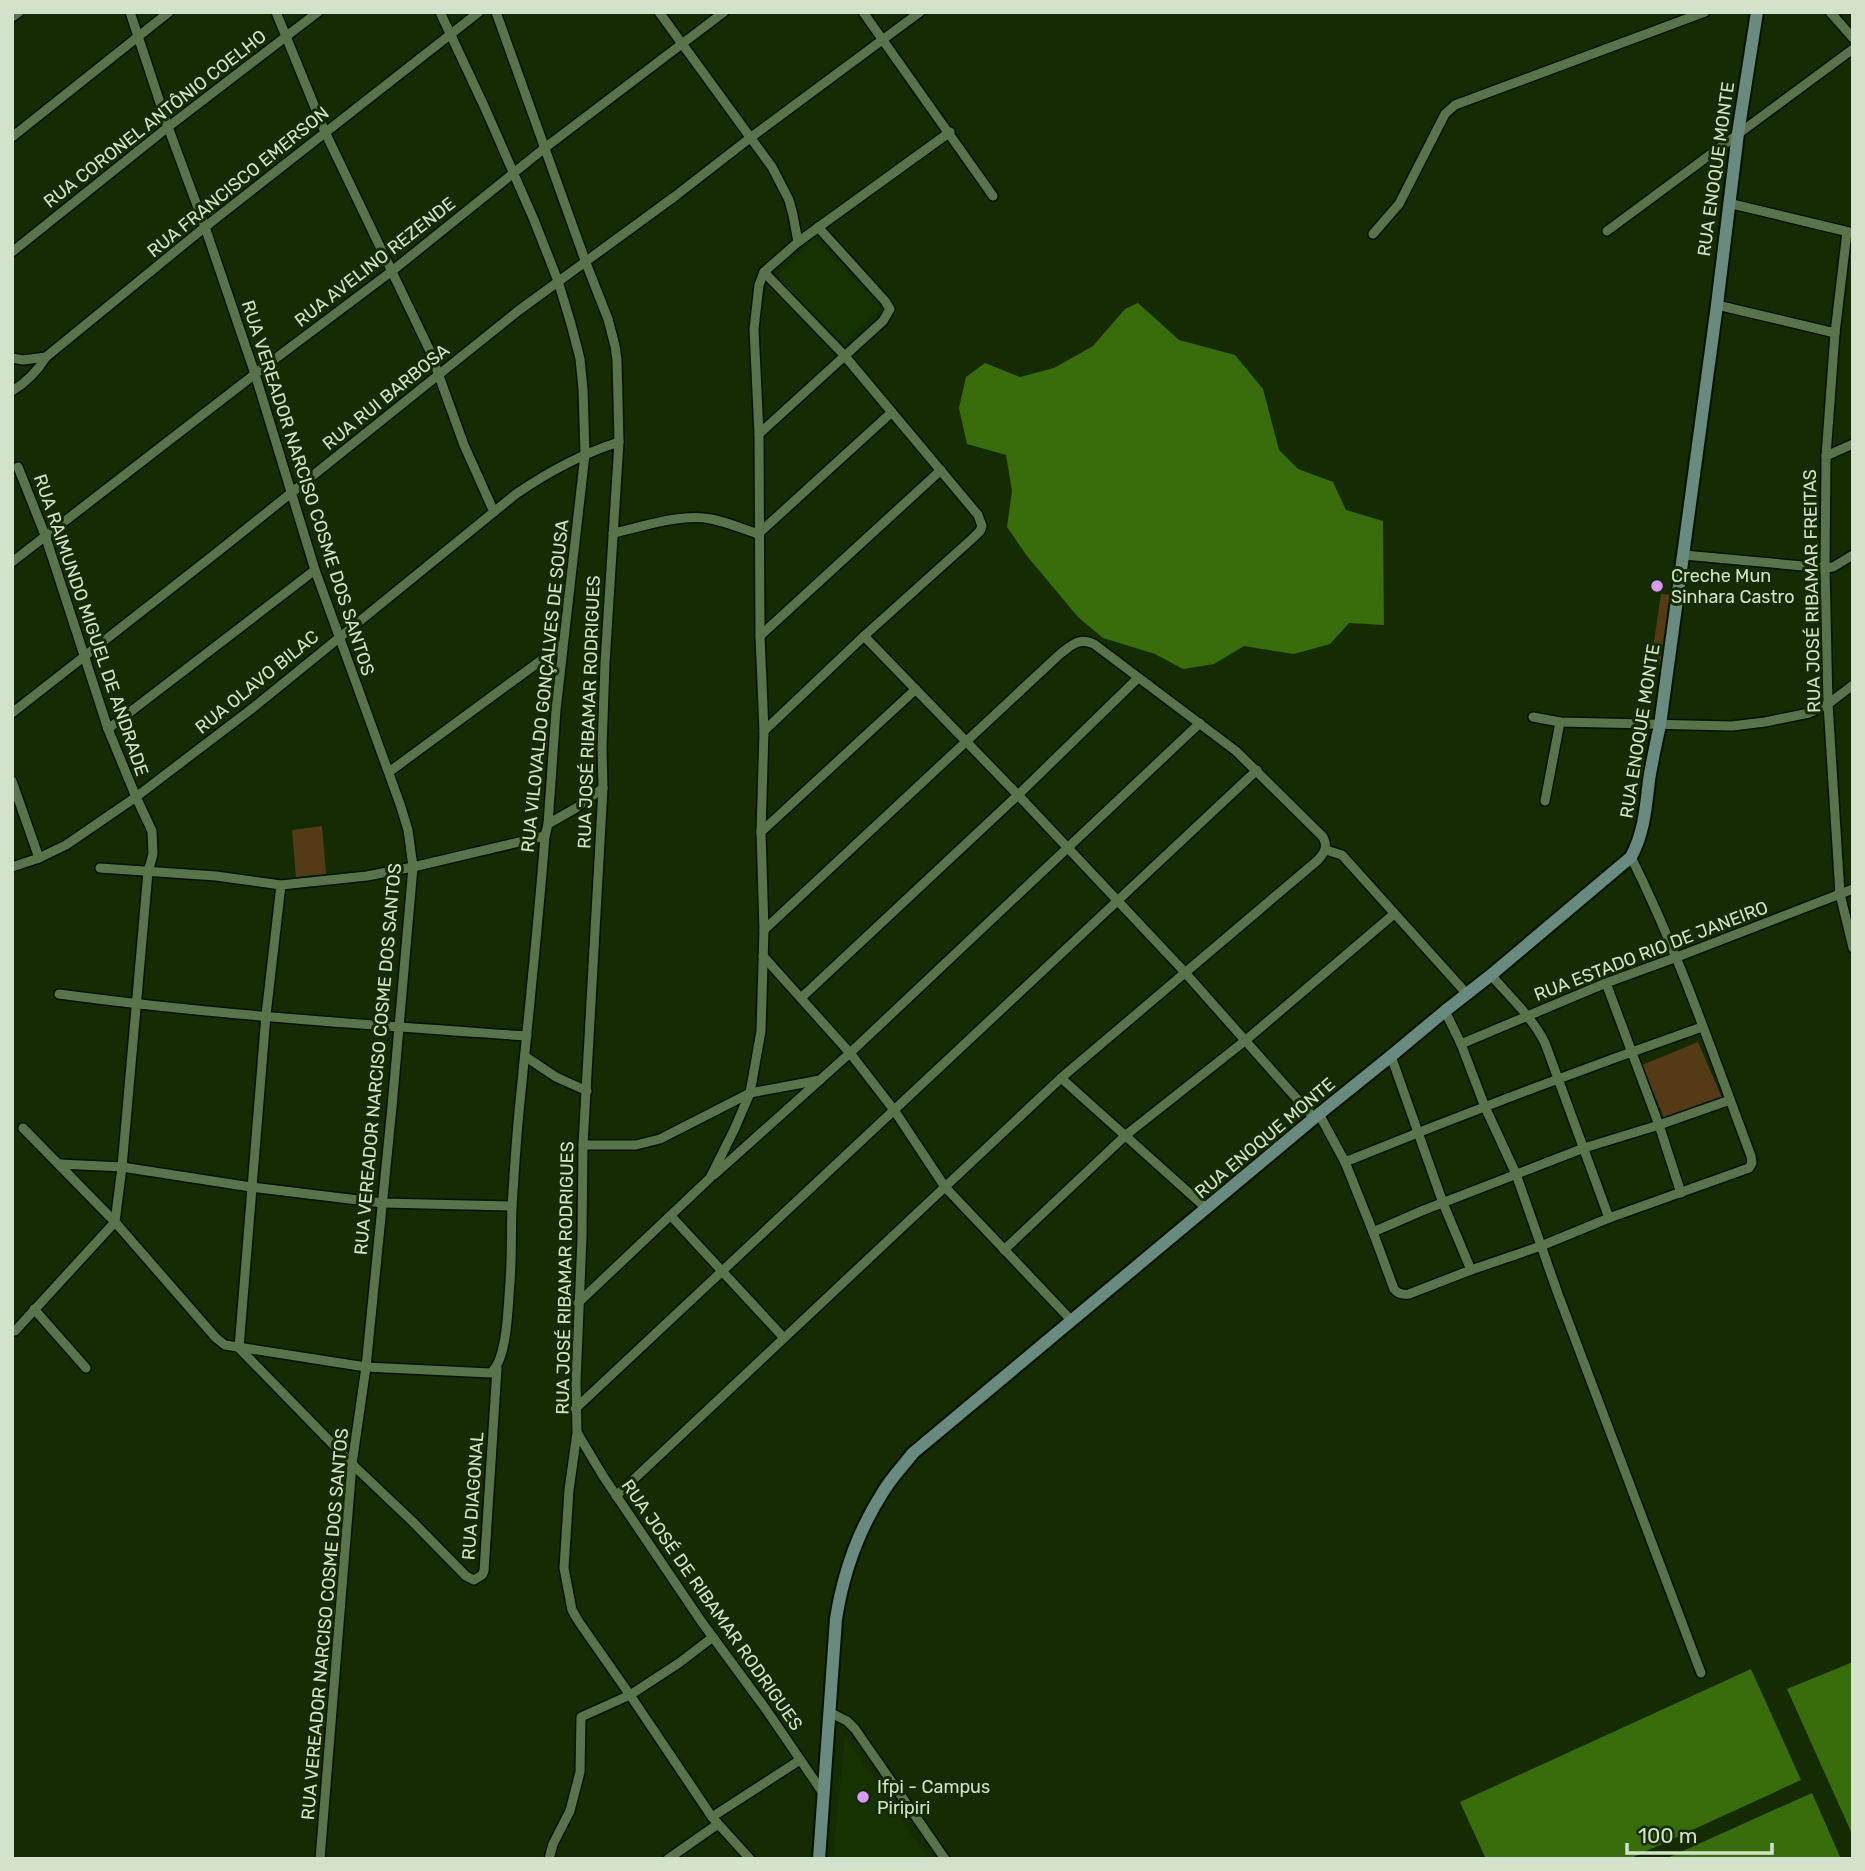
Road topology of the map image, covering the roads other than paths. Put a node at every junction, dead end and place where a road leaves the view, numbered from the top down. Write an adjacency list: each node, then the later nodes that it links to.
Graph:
1 (19, 12): 16 (street)
2 (130, 12): 19 (street, RUA VEREADOR NARCISO COSME DOS SANTOS)
3 (169, 12): 19 (street)
4 (276, 12): 18 (street)
5 (318, 12): 18 (street, RUA CORONEL ANTÔNIO COELHO)
6 (440, 12): 17 (street, RUA VILOVALDO GONÇALVES DE SOUSA)
7 (496, 12): 30 (street, RUA JOSÉ RIBAMAR RODRIGUES)
8 (659, 12): 22 (street)
9 (724, 12): 22 (street, RUA AVELINO REZENDE)
10 (863, 12): 21 (street)
11 (920, 12): 21 (street, RUA RUI BARBOSA)
12 (1705, 12): 38 (street)
13 (1756, 12): 27 (main road, RUA ENOQUE MONTE)
14 (1830, 12): 20 (street)
15 (477, 13): 17 (street, RUA FRANCISCO EMERSON)
16 (12, 17)
17 (450, 34): 25 (street, RUA FRANCISCO EMERSON); 31 (street, RUA VILOVALDO GONÇALVES DE SOUSA)
18 (287, 36): 24 (street, RUA CORONEL ANTÔNIO COELHO); 25 (street)
19 (138, 37): 24 (street, RUA VEREADOR NARCISO COSME DOS SANTOS); 28 (street)
20 (1853, 38)
21 (883, 40): 26 (street); 29 (street, RUA RUI BARBOSA)
22 (683, 44): 29 (street); 30 (street, RUA AVELINO REZENDE)
23 (1853, 49): 27 (street)
24 (168, 127): 34 (street, RUA VEREADOR NARCISO COSME DOS SANTOS); 40 (street, RUA CORONEL ANTÔNIO COELHO)
25 (325, 132): 34 (street, RUA FRANCISCO EMERSON); 42 (street)
26 (950, 132): 32 (street); 35 (street)
27 (1738, 133): 33 (main road, RUA ENOQUE MONTE); 36 (street)
28 (12, 137)
29 (750, 138): 39 (street); 41 (street, RUA RUI BARBOSA)
30 (545, 146): 31 (street, RUA AVELINO REZENDE); 41 (street, RUA JOSÉ RIBAMAR RODRIGUES)
31 (513, 173): 42 (street, RUA AVELINO REZENDE); 44 (street, RUA VILOVALDO GONÇALVES DE SOUSA)
32 (993, 196)
33 (1728, 202): 37 (street); 45 (main road, RUA ENOQUE MONTE)
34 (205, 227): 48 (street, RUA FRANCISCO EMERSON); 51 (street, RUA VEREADOR NARCISO COSME DOS SANTOS)
35 (818, 227): 39 (street); 47 (street)
36 (1606, 232)
37 (1850, 233): 46 (street, RUA JOSÉ RIBAMAR FREITAS)
38 (1373, 234)
39 (798, 242): 43 (street)
40 (12, 251)
41 (586, 263): 44 (street, RUA RUI BARBOSA); 55 (street, RUA JOSÉ RIBAMAR RODRIGUES)
42 (392, 271): 50 (street); 51 (street, RUA AVELINO REZENDE)
43 (764, 272): 47 (street); 54 (street)
44 (558, 281): 50 (street, RUA RUI BARBOSA); 57 (street, RUA VILOVALDO GONÇALVES DE SOUSA)
45 (1717, 305): 46 (street); 66 (main road, RUA ENOQUE MONTE)
46 (1835, 333): 58 (street, RUA JOSÉ RIBAMAR FREITAS)
47 (845, 355): 53 (street); 54 (street)
48 (46, 357): 49 (street); 52 (street, RUA FRANCISCO EMERSON)
49 (12, 358)
50 (439, 373): 61 (street, RUA RUI BARBOSA); 62 (street)
51 (255, 374): 61 (street, RUA VEREADOR NARCISO COSME DOS SANTOS); 65 (street, RUA AVELINO REZENDE)
52 (12, 391)
53 (892, 412): 60 (street); 64 (street)
54 (759, 434): 64 (street)
55 (619, 442): 57 (street, RUA OLAVO BILAC); 63 (street, RUA JOSÉ RIBAMAR RODRIGUES)
56 (1853, 444): 58 (street)
57 (585, 454): 62 (street, RUA OLAVO BILAC); 74 (street, RUA VILOVALDO GONÇALVES DE SOUSA)
58 (1826, 456): 69 (street, RUA JOSÉ RIBAMAR FREITAS)
59 (18, 467): 65 (street, RUA RAIMUNDO MIGUEL DE ANDRADE)
60 (941, 470): 71 (street); 72 (street)
61 (292, 493): 70 (street, RUA VEREADOR NARCISO COSME DOS SANTOS); 75 (street, RUA RUI BARBOSA)
62 (494, 512): 73 (street, RUA OLAVO BILAC)
63 (612, 533): 64 (street); 91 (street, RUA JOSÉ RIBAMAR RODRIGUES)
64 (758, 534): 71 (street)
65 (45, 536): 68 (street, RUA AVELINO REZENDE); 75 (street, RUA RAIMUNDO MIGUEL DE ANDRADE)
66 (1684, 555): 69 (street); 84 (main road, RUA ENOQUE MONTE)
67 (1853, 555): 69 (street)
68 (12, 562)
69 (1825, 568): 79 (street, RUA JOSÉ RIBAMAR FREITAS)
70 (315, 570): 73 (street, RUA VEREADOR NARCISO COSME DOS SANTOS); 85 (street)
71 (760, 636): 86 (street)
72 (864, 636): 78 (street); 86 (street)
73 (339, 638): 89 (street, RUA VEREADOR NARCISO COSME DOS SANTOS); 93 (street, RUA OLAVO BILAC)
74 (562, 645): 89 (street); 95 (street, RUA VILOVALDO GONÇALVES DE SOUSA)
75 (83, 657): 80 (street, RUA RUI BARBOSA); 85 (street, RUA RAIMUNDO MIGUEL DE ANDRADE)
76 (1138, 678): 83 (street); 87 (street); 92 (street)
77 (1853, 685): 79 (street)
78 (916, 689): 87 (street); 96 (street)
79 (1828, 704): 84 (street); 108 (street, RUA JOSÉ RIBAMAR FREITAS)
80 (12, 713)
81 (1533, 716): 82 (street)
82 (1560, 722): 84 (street); 94 (street)
83 (1200, 723): 88 (street); 98 (street)
84 (1660, 725): 100 (main road, RUA ENOQUE MONTE)
85 (108, 729): 93 (street, RUA RAIMUNDO MIGUEL DE ANDRADE)
86 (764, 731): 96 (street)
87 (967, 742): 92 (street); 111 (street)
88 (1257, 770): 99 (street); 109 (street)
89 (389, 772): 103 (street, RUA VEREADOR NARCISO COSME DOS SANTOS)
90 (12, 781): 101 (street)
91 (603, 788): 95 (street); 137 (street, RUA JOSÉ RIBAMAR RODRIGUES)
92 (1018, 795): 98 (street); 120 (street)
93 (136, 797): 101 (street, RUA OLAVO BILAC); 105 (street, RUA RAIMUNDO MIGUEL DE ANDRADE)
94 (1545, 801)
95 (548, 824): 97 (street, RUA VILOVALDO GONÇALVES DE SOUSA)
96 (761, 832): 111 (street)
97 (545, 836): 103 (street); 127 (street, RUA VILOVALDO GONÇALVES DE SOUSA)
98 (1067, 848): 109 (street); 131 (street)
99 (1326, 850): 110 (street); 115 (street)
100 (1631, 857): 114 (street); 116 (main road, RUA ENOQUE MONTE)
101 (39, 858): 102 (street, RUA OLAVO BILAC)
102 (12, 867)
103 (413, 867): 106 (street); 125 (street, RUA VEREADOR NARCISO COSME DOS SANTOS)
104 (100, 868): 105 (street)
105 (148, 872): 106 (street); 121 (street)
106 (281, 886): 123 (street)
107 (1853, 889): 108 (street, RUA ESTADO RIO DE JANEIRO)
108 (1840, 894): 112 (street, RUA JOSÉ RIBAMAR FREITAS); 114 (street, RUA ESTADO RIO DE JANEIRO)
109 (1117, 900): 115 (street); 141 (street)
110 (1394, 914): 119 (street); 128 (street)
111 (764, 930): 113 (street)
112 (1853, 948)
113 (764, 956): 120 (street); 138 (street)
114 (1677, 957): 117 (street, RUA ESTADO RIO DE JANEIRO); 126 (street)
115 (1185, 972): 128 (street); 134 (street)
116 (1490, 975): 119 (main road, RUA ENOQUE MONTE); 124 (street)
117 (1606, 983): 124 (street, RUA ESTADO RIO DE JANEIRO); 130 (street)
118 (59, 994): 121 (street)
119 (1467, 994): 122 (main road, RUA ENOQUE MONTE)
120 (801, 998): 131 (street)
121 (136, 1004): 123 (street); 151 (street)
122 (1445, 1011): 129 (street); 132 (main road, RUA ENOQUE MONTE)
123 (266, 1015): 125 (street); 154 (street)
124 (1528, 1016): 129 (street, RUA ESTADO RIO DE JANEIRO); 136 (street)
125 (398, 1027): 127 (street); 157 (street, RUA VEREADOR NARCISO COSME DOS SANTOS)
126 (1702, 1027): 130 (street); 139 (street)
127 (527, 1036): 133 (street, RUA VILOVALDO GONÇALVES DE SOUSA)
128 (1246, 1040): 142 (street); 146 (street)
129 (1461, 1044): 140 (street)
130 (1632, 1051): 136 (street); 143 (street)
131 (850, 1053): 135 (street); 141 (street)
132 (1391, 1056): 142 (main road, RUA ENOQUE MONTE); 145 (street)
133 (526, 1057): 137 (street); 159 (street, RUA VILOVALDO GONÇALVES DE SOUSA)
134 (1061, 1078): 146 (street); 155 (street)
135 (821, 1080): 138 (street); 153 (street)
136 (1559, 1080): 140 (street); 148 (street)
137 (587, 1091): 147 (street, RUA JOSÉ RIBAMAR RODRIGUES)
138 (750, 1093): 147 (street); 153 (street)
139 (1730, 1100): 143 (street); 156 (street)
140 (1485, 1107): 145 (street); 152 (street)
141 (894, 1110): 155 (street); 168 (street)
142 (1317, 1116): 149 (street); 160 (main road, RUA ENOQUE MONTE)
143 (1659, 1125): 148 (street); 156 (street)
144 (23, 1128): 150 (street)
145 (1418, 1132): 149 (street); 158 (street)
146 (1126, 1135): 160 (street); 166 (street)
147 (583, 1145): 169 (street, RUA JOSÉ RIBAMAR RODRIGUES)
148 (1584, 1148): 152 (street); 162 (street)
149 (1345, 1162): 164 (street)
150 (60, 1164): 151 (street); 163 (street)
151 (121, 1167): 154 (street); 163 (street)
152 (1516, 1174): 158 (street); 165 (street)
153 (710, 1178): 161 (street)
154 (251, 1187): 157 (street); 174 (street)
155 (945, 1187): 166 (street); 173 (street)
156 (1681, 1192): 162 (street)
157 (383, 1203): 159 (street); 175 (street, RUA VEREADOR NARCISO COSME DOS SANTOS)
158 (1443, 1203): 164 (street); 167 (street)
159 (512, 1206): 177 (street, RUA VILOVALDO GONÇALVES DE SOUSA)
160 (1207, 1209): 171 (main road, RUA ENOQUE MONTE)
161 (671, 1216): 168 (street); 169 (street)
162 (1609, 1218): 165 (street)
163 (115, 1222): 170 (street); 174 (street)
164 (1373, 1232): 167 (street)
165 (1541, 1246): 167 (street); 183 (street)
166 (1004, 1250): 171 (street)
167 (1471, 1270)
168 (721, 1271): 173 (street); 178 (street)
169 (578, 1303): 178 (street, RUA JOSÉ RIBAMAR RODRIGUES)
170 (34, 1310): 172 (street); 176 (street)
171 (1071, 1321): 185 (main road, RUA ENOQUE MONTE)
172 (15, 1331)
173 (784, 1338): 181 (street)
174 (239, 1348): 175 (street); 180 (street)
175 (366, 1367): 177 (street); 180 (street, RUA VEREADOR NARCISO COSME DOS SANTOS)
176 (86, 1368)
177 (497, 1368): 180 (street, RUA DIAGONAL)
178 (575, 1409): 179 (street, RUA JOSÉ RIBAMAR RODRIGUES)
179 (577, 1433): 181 (street, RUA JOSÉ DE RIBAMAR RODRIGUES); 184 (street)
180 (352, 1464): 189 (street, RUA VEREADOR NARCISO COSME DOS SANTOS)
181 (616, 1496): 182 (street, RUA JOSÉ DE RIBAMAR RODRIGUES)
182 (713, 1637): 184 (street); 186 (street, RUA JOSÉ DE RIBAMAR RODRIGUES)
183 (1701, 1673)
184 (630, 1695): 188 (street); 190 (street)
185 (829, 1712): 187 (main road, RUA ENOQUE MONTE); 194 (street)
186 (800, 1760): 187 (street, RUA JOSÉ DE RIBAMAR RODRIGUES); 188 (street)
187 (823, 1793): 193 (main road, RUA ENOQUE MONTE)
188 (715, 1820): 191 (street); 192 (street)
189 (320, 1859)
190 (549, 1859)
191 (668, 1859)
192 (750, 1859)
193 (819, 1859)
194 (945, 1859)

